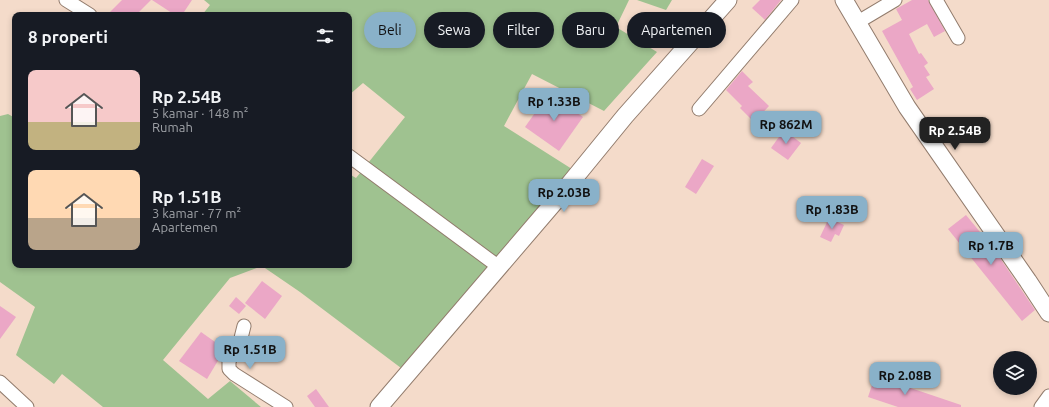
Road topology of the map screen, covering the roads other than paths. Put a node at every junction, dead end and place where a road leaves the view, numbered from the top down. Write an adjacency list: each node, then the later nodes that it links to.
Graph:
1 (66, 0): 7 (street)
2 (728, 0): 12 (street)
3 (792, 0): 10 (street)
4 (844, 0): 8 (street)
5 (895, 0): 8 (street)
6 (936, 0): 9 (street)
7 (85, 12)
8 (858, 22): 13 (street)
9 (958, 38)
10 (699, 109)
11 (352, 158): 12 (street)
12 (499, 267): 19 (street)
13 (1049, 313)
14 (244, 326): 18 (street)
15 (0, 382): 17 (street)
16 (1049, 396): 20 (street)
17 (27, 407)
18 (286, 407)
19 (379, 407)
20 (1041, 407)

